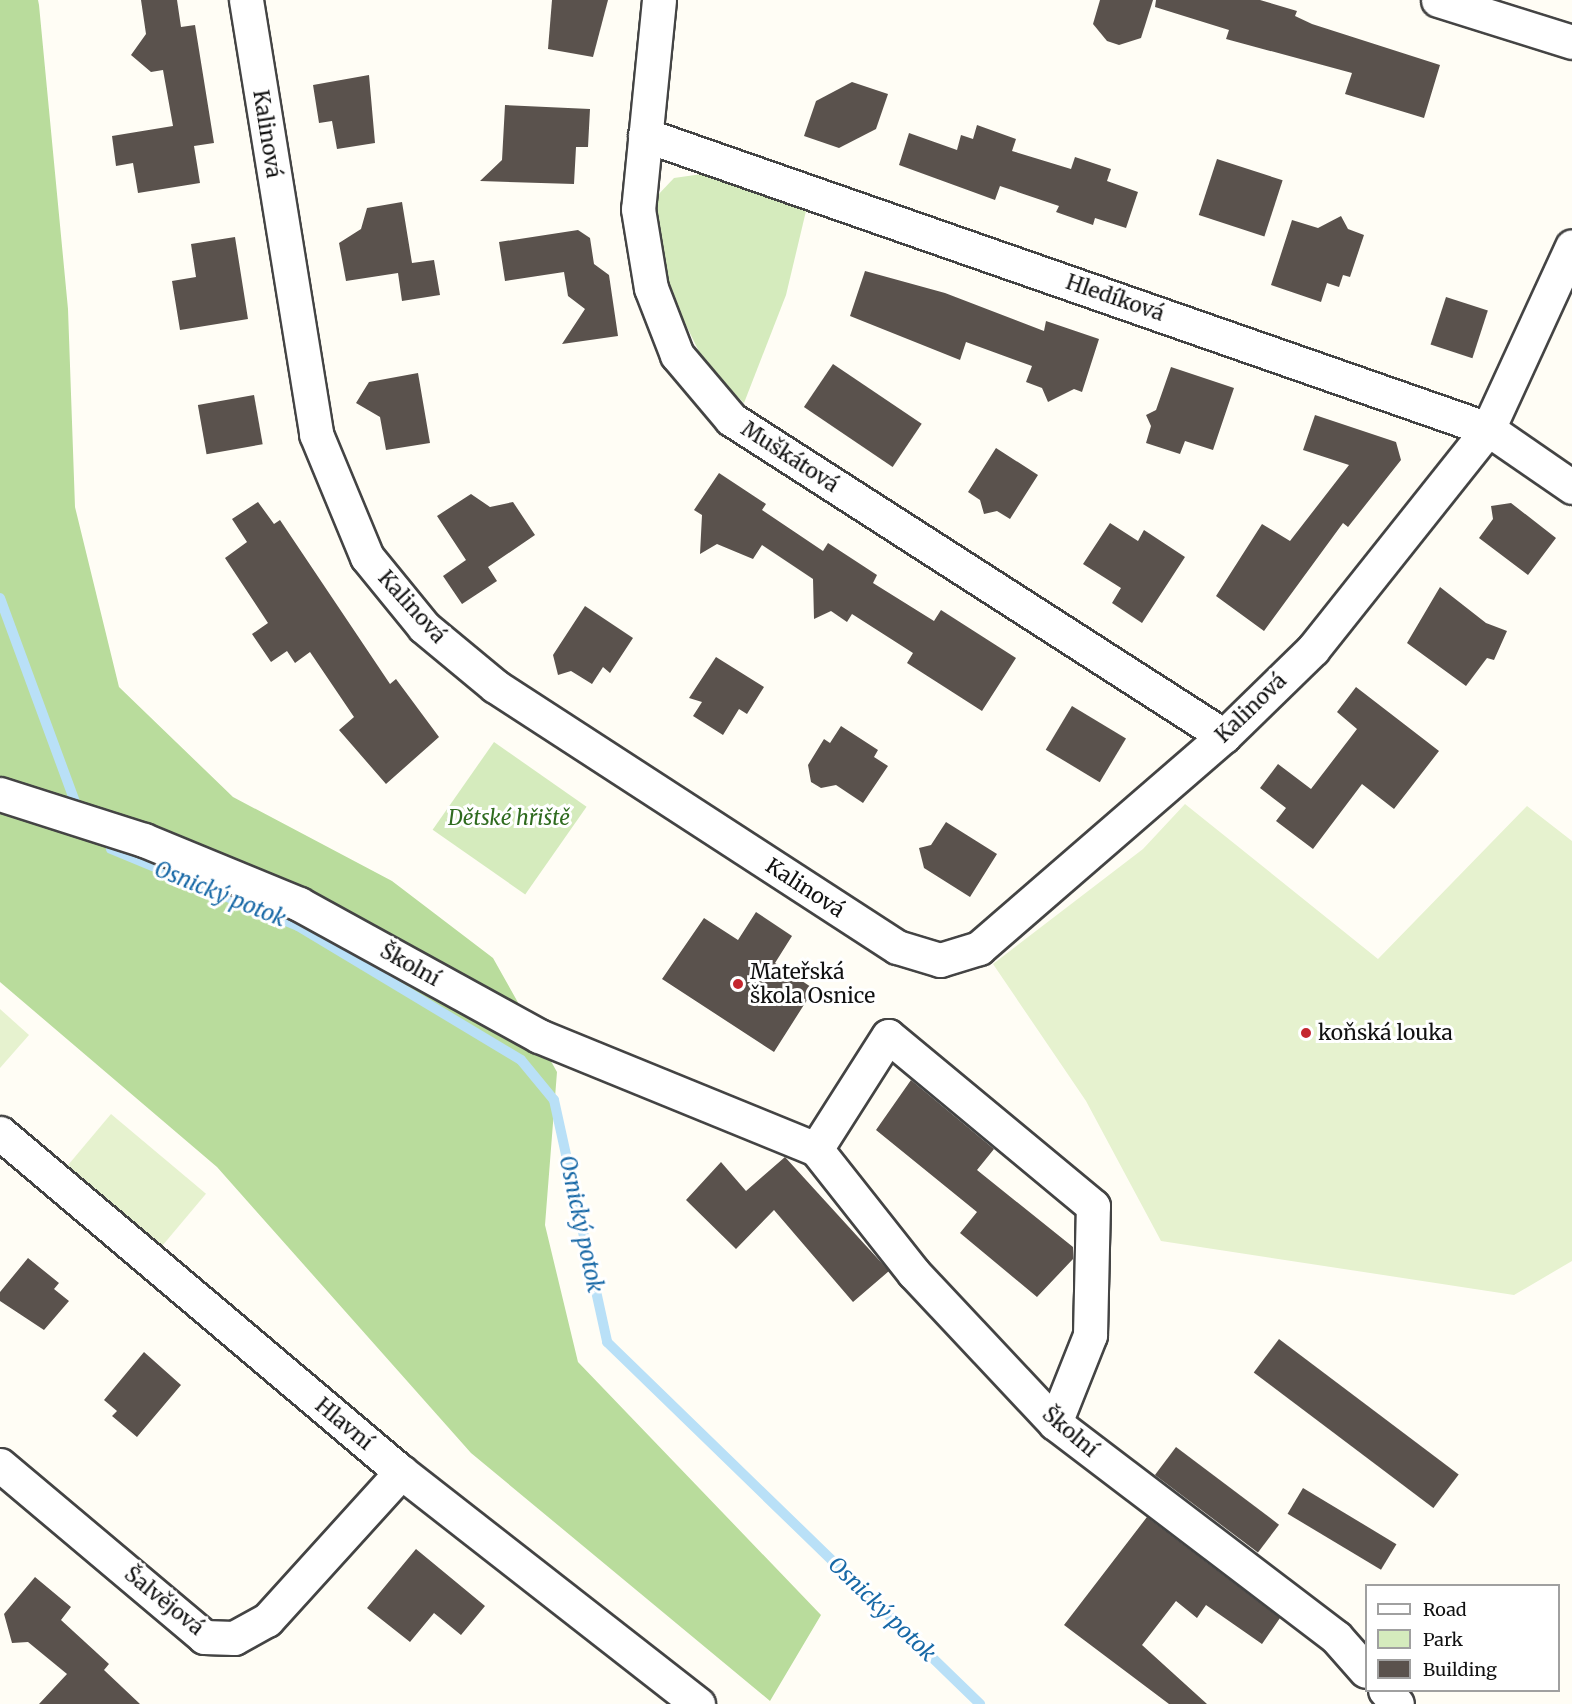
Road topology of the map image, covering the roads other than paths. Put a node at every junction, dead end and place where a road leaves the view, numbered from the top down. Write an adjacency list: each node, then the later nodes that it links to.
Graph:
1 (246, 0): 9 (street, Kalinová)
2 (659, 0): 5 (street, Muškátová)
3 (1438, 0): 4 (street)
4 (1572, 42)
5 (645, 135): 7 (street, Hledíková); 9 (street, Muškátová)
6 (1572, 246): 7 (street, Kalinová)
7 (1488, 429): 8 (street, Hledíková); 9 (street, Kalinová)
8 (1572, 487)
9 (1224, 736)
10 (0, 794): 12 (street, Školní)
11 (0, 1133): 15 (street, Hlavní)
12 (816, 1149): 13 (street, Školní); 13 (street)
13 (1054, 1423): 16 (street, Školní)
14 (0, 1465): 15 (street, Šalvějová)
15 (401, 1472): 18 (street, Hlavní)
16 (1365, 1670)
17 (1387, 1692): 19 (street)
18 (698, 1704)
19 (1397, 1704)

